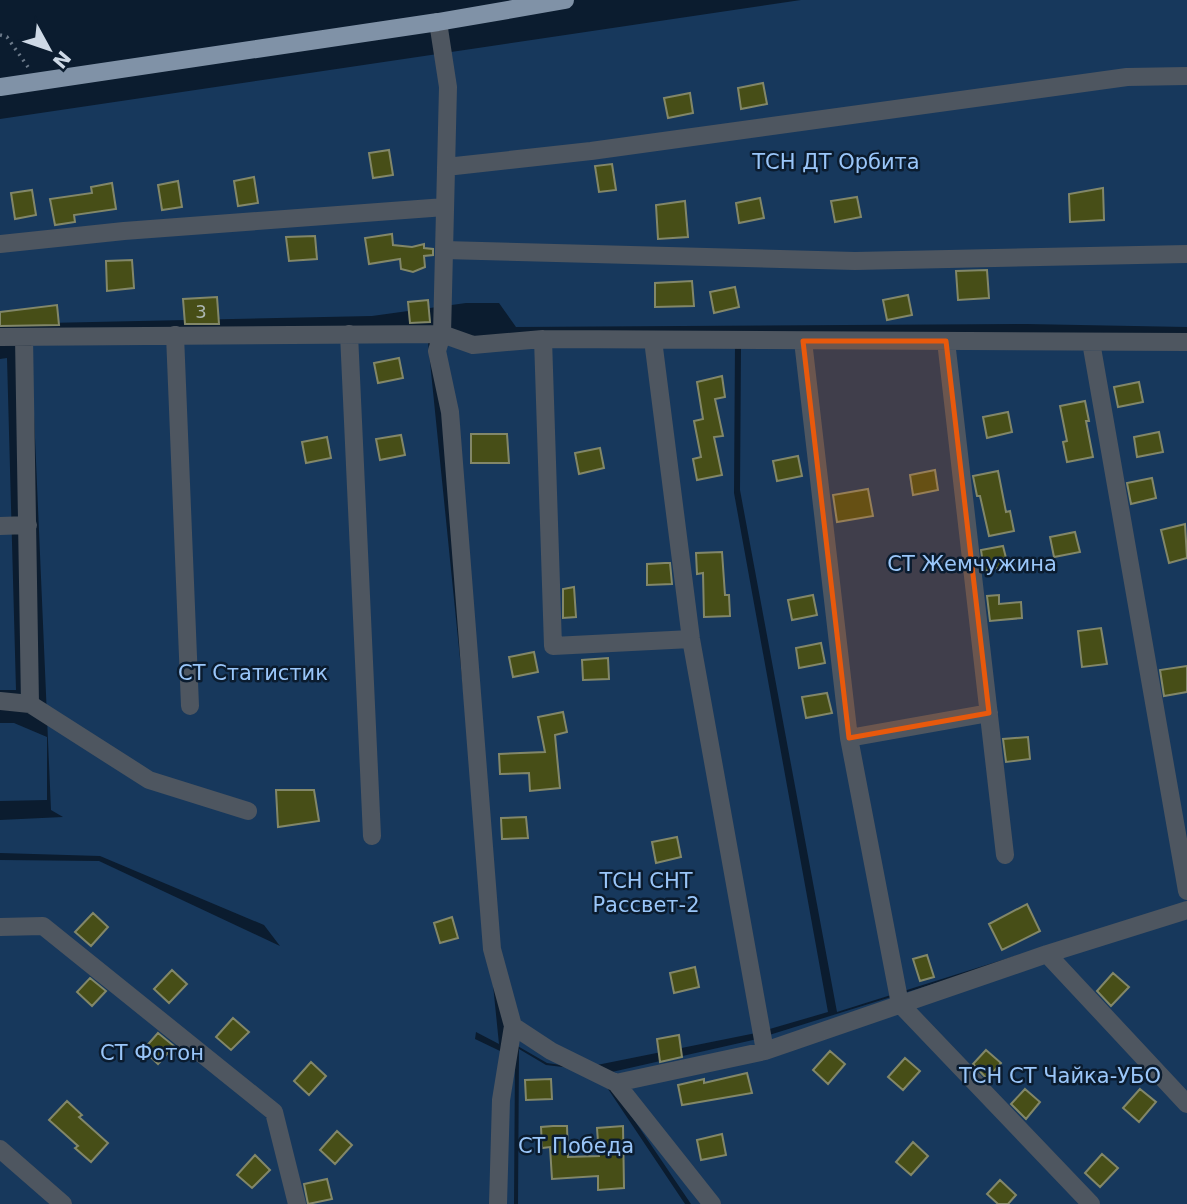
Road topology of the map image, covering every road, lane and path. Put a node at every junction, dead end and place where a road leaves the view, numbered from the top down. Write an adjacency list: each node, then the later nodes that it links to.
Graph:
1 (565, 0): 2 (main road)
2 (438, 22): 5 (main road); 7 (street)
3 (0, 35): 5 (path)
4 (1187, 76): 7 (street)
5 (38, 81): 6 (main road)
6 (0, 87)
7 (446, 167): 8 (street)
8 (445, 207): 9 (street); 10 (street)
9 (0, 244)
10 (444, 250): 11 (street); 13 (street)
11 (1187, 254)
12 (349, 334): 13 (street); 14 (street); 32 (street)
13 (442, 334): 17 (street); 39 (street)
14 (175, 335): 15 (street); 28 (street)
15 (24, 337): 16 (street); 23 (street)
16 (0, 338)
17 (543, 340): 18 (street); 25 (street)
18 (653, 340): 19 (street); 25 (street)
19 (803, 341): 20 (street); 30 (street)
20 (946, 341): 21 (street); 29 (street)
21 (1091, 342): 22 (street); 34 (street)
22 (1187, 342)
23 (28, 524): 24 (street); 27 (street)
24 (0, 526)
25 (691, 639): 40 (street)
26 (0, 701): 27 (street)
27 (30, 704): 31 (street)
28 (190, 706)
29 (989, 713): 30 (street); 33 (street)
30 (849, 737): 38 (street)
31 (248, 811)
32 (372, 836)
33 (1005, 855)
34 (1187, 891)
35 (1187, 910): 37 (street)
36 (0, 927): 45 (street)
37 (1047, 954): 38 (street); 42 (street)
38 (900, 1004): 40 (street); 48 (street)
39 (513, 1026): 41 (street); 46 (street)
40 (765, 1051): 41 (street)
41 (616, 1083): 47 (street)
42 (1187, 1104)
43 (0, 1149): 44 (street)
44 (63, 1204)
45 (297, 1204)
46 (498, 1204)
47 (712, 1204)
48 (1091, 1204)

